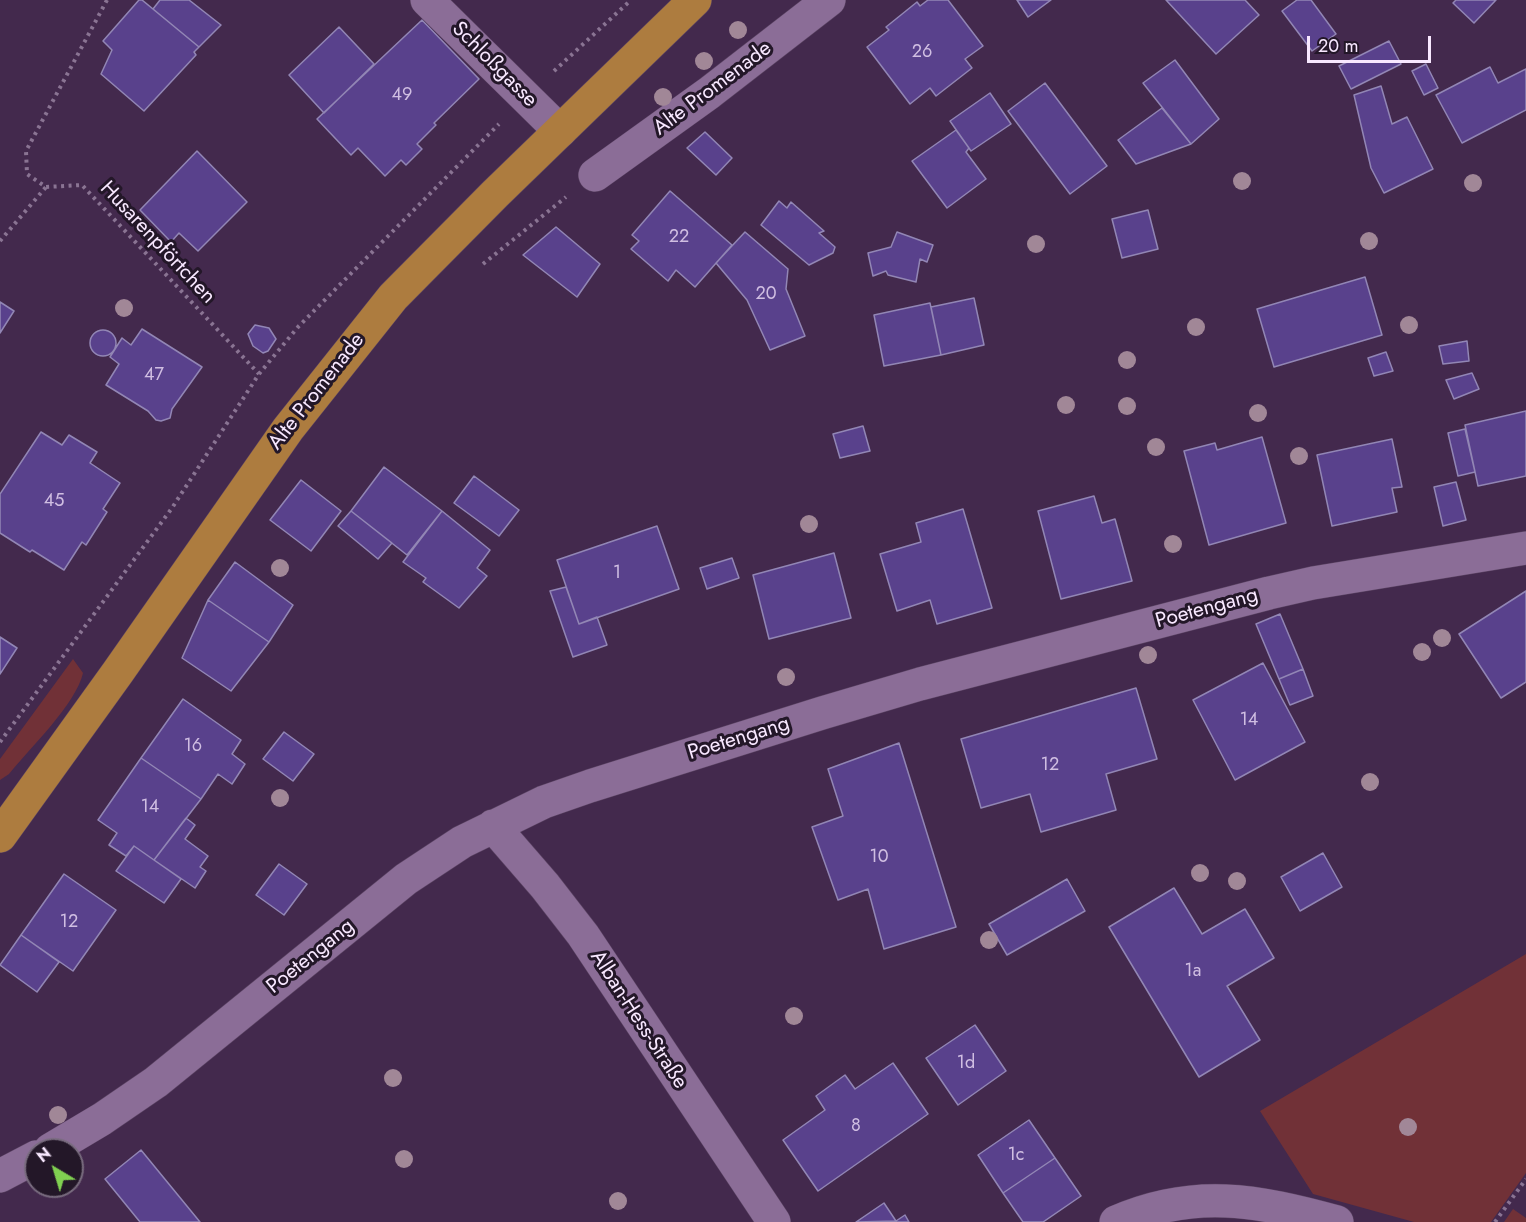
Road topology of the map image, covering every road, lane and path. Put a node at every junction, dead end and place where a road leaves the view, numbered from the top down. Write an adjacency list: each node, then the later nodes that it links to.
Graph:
1 (107, 0): 7 (path)
2 (427, 0): 5 (street, Schloßgasse)
3 (695, 0): 5 (main road, Alte Promenade)
4 (829, 0): 6 (street, Alte Promenade)
5 (560, 131): 13 (main road, Alte Promenade)
6 (595, 175): 9 (path)
7 (46, 187): 8 (path); 10 (path, Husarenpförtchen)
8 (0, 241)
9 (480, 267)
10 (260, 374)
11 (1526, 548): 12 (street, Poetengang)
12 (493, 826): 14 (street, Poetengang); 18 (street, Alban-Hess-Straße)
13 (0, 836)
14 (70, 1138)
15 (24, 1163): 16 (street)
16 (0, 1176)
17 (1526, 1179): 21 (path)
18 (774, 1222)
19 (1116, 1222): 20 (street)
20 (1336, 1222)
21 (1495, 1222)

